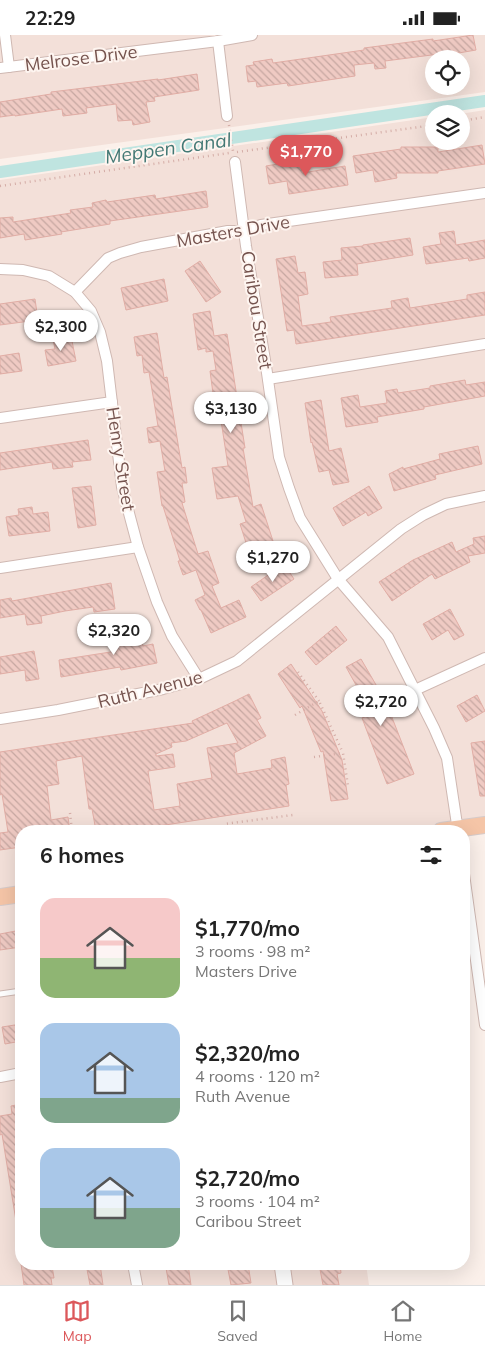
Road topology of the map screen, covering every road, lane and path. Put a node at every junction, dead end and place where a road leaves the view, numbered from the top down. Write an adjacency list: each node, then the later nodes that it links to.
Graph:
1 (4, 35): 4 (street)
2 (252, 35): 3 (street, Melrose Drive)
3 (218, 41): 4 (street, Melrose Drive); 5 (street)
4 (4, 68)
5 (227, 116)
6 (485, 117): 7 (path)
7 (470, 120)
8 (425, 126): 10 (path)
9 (230, 130): 10 (path)
10 (234, 157): 11 (path); 13 (street, Caribou Street)
11 (0, 186)
12 (485, 193): 13 (street, Masters Drive)
13 (244, 231): 15 (street, Masters Drive); 17 (street, Caribou Street)
14 (0, 269): 15 (street)
15 (75, 292): 18 (street, Henry Street)
16 (485, 344): 17 (street)
17 (268, 379): 23 (street, Caribou Street)
18 (112, 402): 19 (street); 21 (street, Henry Street)
19 (0, 418)
20 (485, 496): 23 (street, Ruth Avenue)
21 (138, 547): 22 (street); 26 (street, Henry Street)
22 (0, 568)
23 (338, 579): 26 (street, Ruth Avenue); 27 (street, Caribou Street)
24 (485, 658): 27 (street)
25 (298, 673): 28 (path)
26 (199, 679): 30 (street, Ruth Avenue)
27 (415, 690): 38 (street, Caribou Street)
28 (319, 701): 29 (path); 31 (path)
29 (295, 715)
30 (0, 719)
31 (343, 753): 32 (path); 33 (path)
32 (314, 757)
33 (348, 785)
34 (70, 813): 36 (path)
35 (293, 815): 37 (path)
36 (71, 825)
37 (224, 825)
38 (452, 825)
39 (485, 825): 40 (main road)
40 (470, 827)
41 (15, 895): 42 (main road)
42 (0, 897)
43 (470, 917): 46 (street)
44 (15, 992): 45 (lane)
45 (0, 994)
46 (485, 1025)
47 (15, 1074): 48 (street)
48 (0, 1077)
49 (135, 1270): 51 (street)
50 (283, 1270): 52 (street)
51 (137, 1285)
52 (285, 1285)

